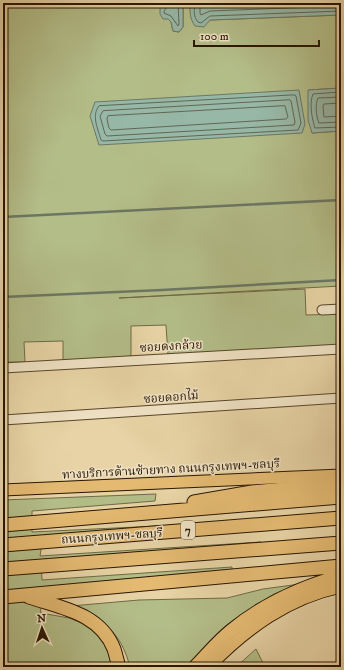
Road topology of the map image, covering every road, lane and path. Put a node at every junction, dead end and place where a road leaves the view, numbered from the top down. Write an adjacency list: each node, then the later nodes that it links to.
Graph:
1 (341, 309): 2 (street)
2 (322, 310)
3 (341, 349): 4 (street, ซอยดงกล้วย)
4 (3, 368)
5 (341, 398): 6 (street, ซอยดอกไม้)
6 (3, 420)
7 (341, 475): 9 (main road, ทางบริการด้านซ้ายทาง ถนนกรุงเทพฯ-ชลบุรี)
8 (341, 484): 13 (highway)
9 (3, 490)
10 (341, 497): 11 (highway)
11 (302, 500): 12 (highway); 13 (highway)
12 (341, 505)
13 (127, 515): 15 (highway)
14 (341, 518): 17 (highway, ถนนกรุงเทพฯ-ชลบุรี / 7)
15 (3, 525)
16 (341, 543): 19 (highway, ถนนกรุงเทพฯ-ชลบุรี / 7)
17 (3, 545)
18 (341, 566): 22 (highway)
19 (3, 569)
20 (341, 576): 25 (highway)
21 (341, 587): 26 (main road)
22 (21, 596): 23 (highway); 24 (highway)
23 (3, 597)
24 (119, 667)
25 (195, 667)
26 (208, 667)

